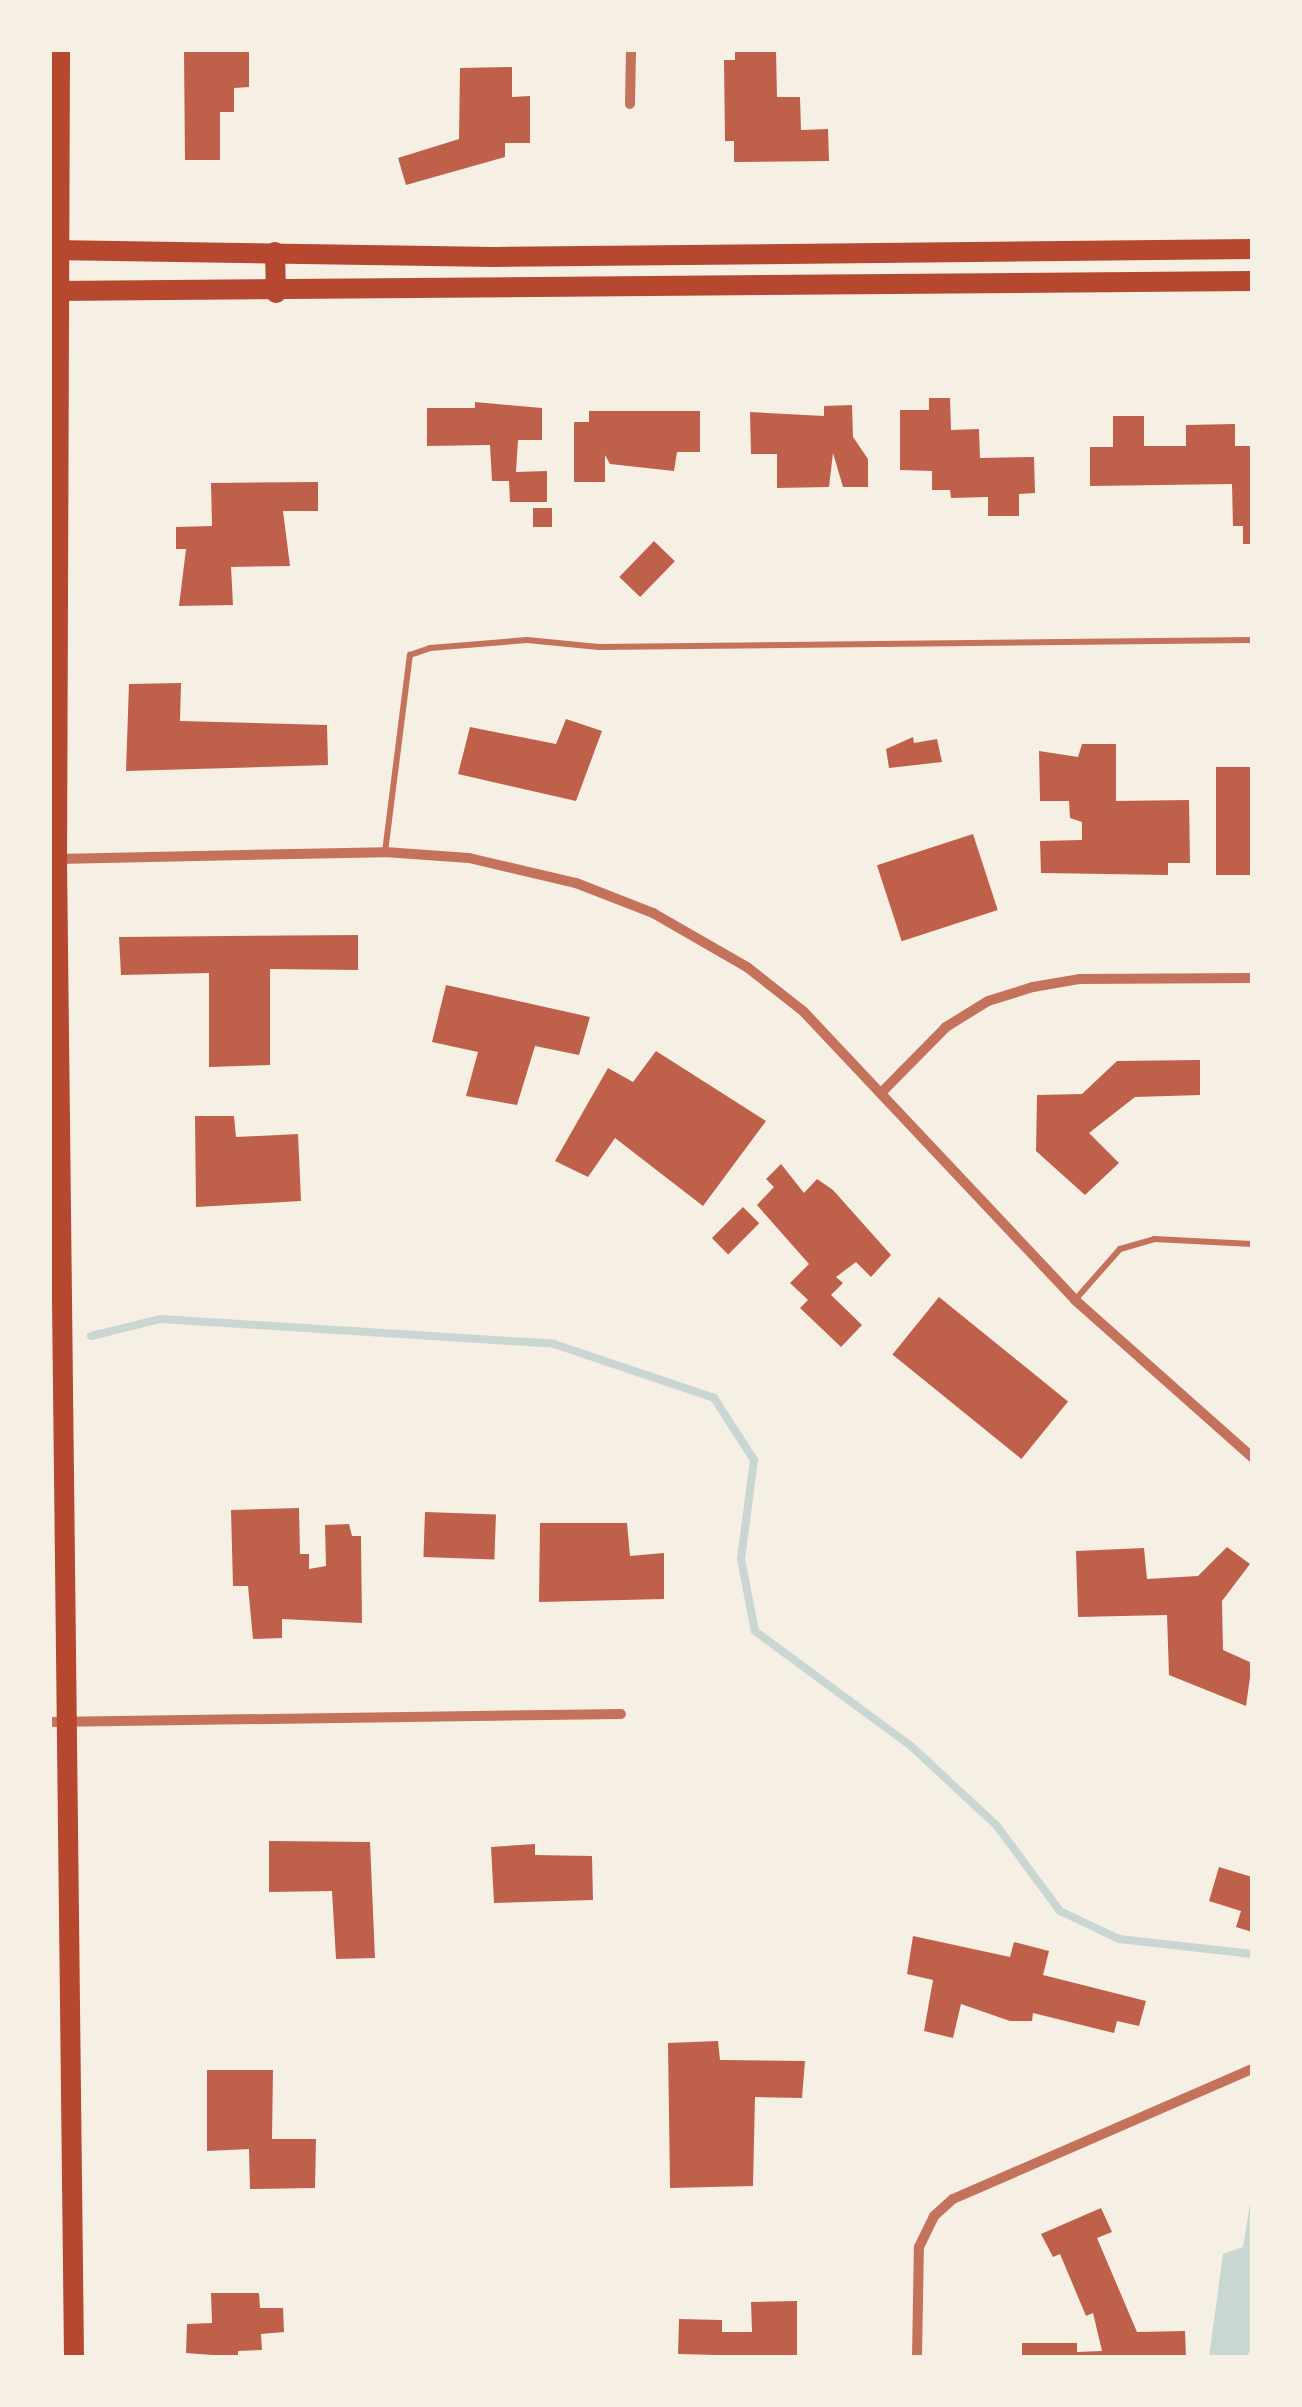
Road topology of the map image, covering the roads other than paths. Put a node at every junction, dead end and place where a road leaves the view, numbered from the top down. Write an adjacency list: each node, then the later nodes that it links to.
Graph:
1 (60, 50): 6 (main road)
2 (631, 50): 3 (street)
3 (630, 104)
4 (1252, 248): 5 (main road)
5 (1206, 249): 8 (main road); 10 (main road)
6 (56, 250): 7 (main road); 12 (main road)
7 (275, 252): 8 (main road); 13 (main road)
8 (708, 254): 11 (main road)
9 (1252, 281): 10 (main road)
10 (1207, 282): 11 (main road)
11 (706, 289): 13 (main road)
12 (57, 291): 13 (main road); 16 (main road)
13 (276, 293)
14 (1252, 640): 15 (lane)
15 (385, 852): 16 (street); 18 (street)
16 (54, 859): 23 (main road)
17 (1252, 978): 18 (street)
18 (881, 1093): 20 (street)
19 (1252, 1244): 20 (lane)
20 (1075, 1300): 21 (street)
21 (1252, 1457)
22 (621, 1714): 23 (street)
23 (60, 1722): 25 (main road)
24 (1252, 2069): 26 (street)
25 (74, 2357)
26 (918, 2357)

